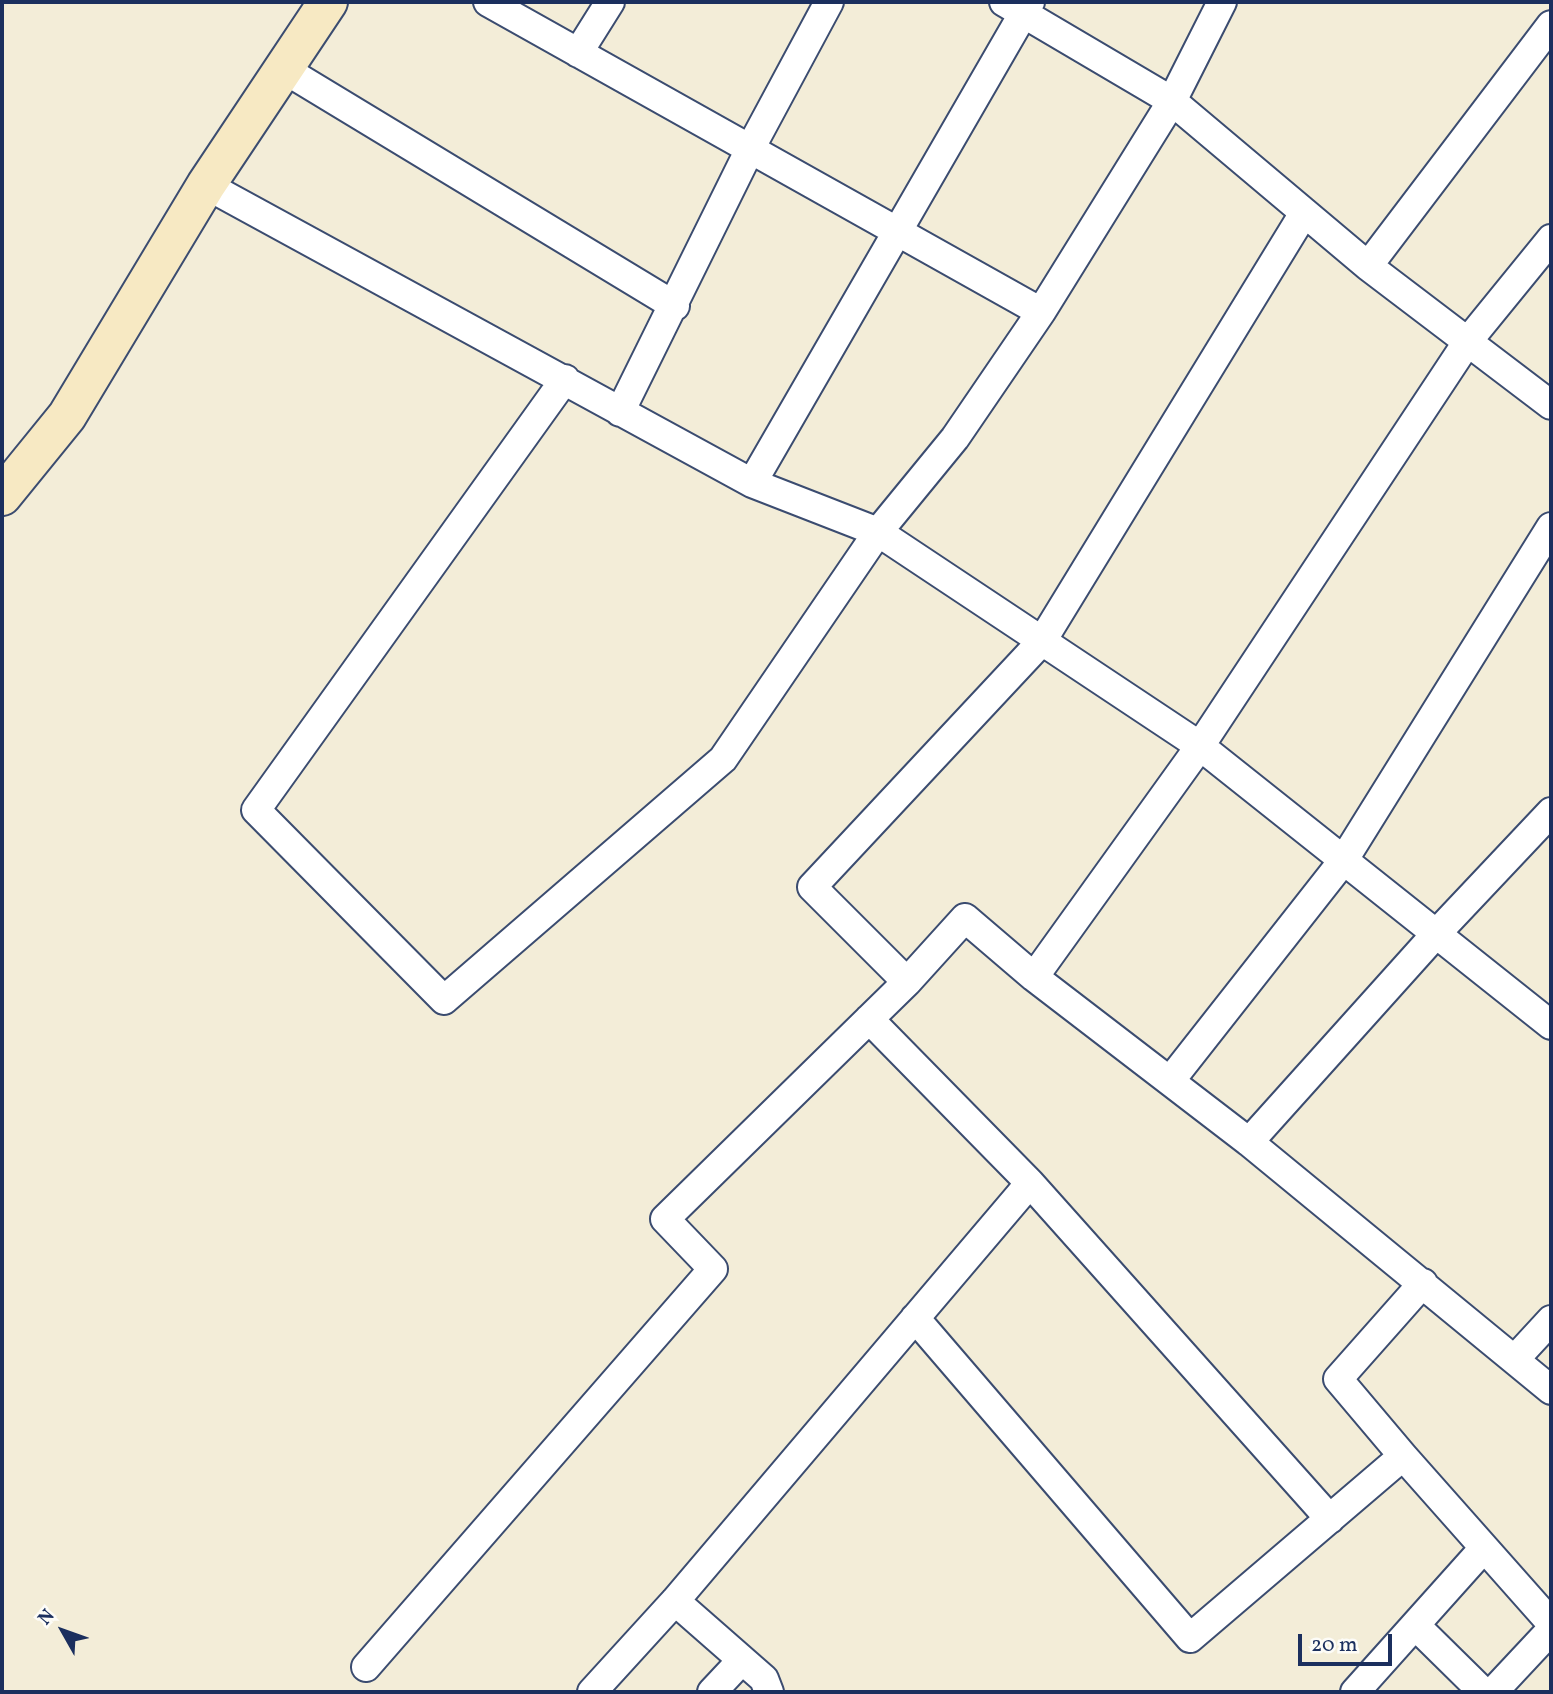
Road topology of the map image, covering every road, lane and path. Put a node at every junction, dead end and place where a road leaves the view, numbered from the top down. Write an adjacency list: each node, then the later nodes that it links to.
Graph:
1 (328, 2): 9 (street)
2 (488, 2): 8 (street)
3 (610, 2): 8 (street)
4 (829, 2): 11 (street)
5 (1222, 2): 10 (street)
6 (1019, 6): 10 (street); 14 (street)
7 (1551, 25): 16 (street)
8 (578, 52): 11 (street)
9 (282, 68): 12 (street); 17 (street)
10 (1172, 101): 13 (street); 18 (street)
11 (750, 149): 14 (street); 17 (street)
12 (206, 185): 20 (street); 24 (street)
13 (1304, 214): 16 (street); 27 (street)
14 (896, 231): 18 (street); 23 (street)
15 (1551, 239): 19 (street)
16 (1368, 266): 19 (street)
17 (675, 306): 22 (street)
18 (1041, 312): 26 (street)
19 (1468, 341): 21 (street); 28 (street)
20 (565, 379): 22 (street); 26 (street)
21 (1551, 405)
22 (620, 412): 23 (street)
23 (752, 483): 26 (street)
24 (2, 496)
25 (1551, 527): 30 (street)
26 (878, 532): 27 (street)
27 (1042, 641): 28 (street); 33 (street)
28 (1200, 747): 30 (street); 32 (street)
29 (1551, 813): 31 (street)
30 (1343, 860): 31 (street); 36 (street)
31 (1435, 935): 35 (street); 37 (street)
32 (1034, 977): 33 (street); 36 (street)
33 (907, 982): 34 (street)
34 (869, 1019): 38 (street); 52 (street)
35 (1551, 1025)
36 (1170, 1081): 37 (street)
37 (1249, 1142): 39 (street)
38 (1030, 1183): 40 (street); 45 (street)
39 (1423, 1283): 42 (street); 44 (street)
40 (915, 1318): 45 (street); 47 (street)
41 (1551, 1320): 42 (street)
42 (1515, 1359): 43 (street)
43 (1551, 1390)
44 (1403, 1457): 45 (street); 46 (street)
45 (1330, 1519)
46 (1484, 1548): 48 (street); 49 (street)
47 (675, 1601): 51 (street); 53 (street)
48 (1551, 1623)
49 (1416, 1626): 56 (street); 57 (street)
50 (1551, 1630): 58 (street)
51 (742, 1660): 54 (street); 55 (street)
52 (366, 1667)
53 (592, 1692)
54 (712, 1692)
55 (769, 1692)
56 (1355, 1692)
57 (1483, 1692)
58 (1493, 1692)

